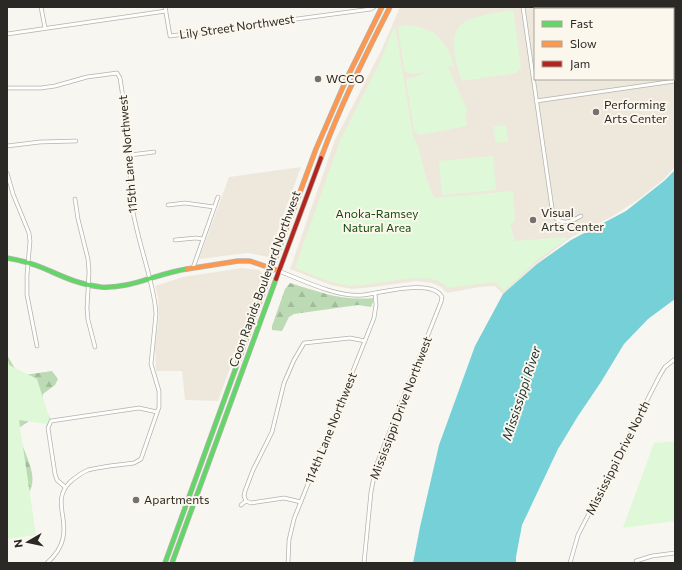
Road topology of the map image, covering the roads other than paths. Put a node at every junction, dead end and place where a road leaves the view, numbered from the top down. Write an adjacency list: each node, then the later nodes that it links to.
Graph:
1 (41, 7): 7 (street)
2 (374, 7): 6 (street, Lily Street Northwest)
3 (382, 7): 27 (main road, Coon Rapids Boulevard Northwest)
4 (390, 7): 28 (main road, Coon Rapids Boulevard Northwest)
5 (523, 7): 11 (street)
6 (165, 9): 7 (street)
7 (45, 28): 8 (street)
8 (7, 34)
9 (675, 81): 11 (street)
10 (7, 88): 15 (street, 115th Lane Northwest)
11 (536, 100): 21 (street)
12 (76, 141): 13 (street)
13 (7, 146)
14 (154, 152): 15 (street)
15 (130, 155): 29 (street, 115th Lane Northwest)
16 (7, 173): 25 (street)
17 (75, 198): 30 (street)
18 (218, 198): 20 (street)
19 (168, 205): 20 (street)
20 (214, 208): 22 (street)
21 (581, 216)
22 (203, 238): 23 (street); 26 (street)
23 (175, 240)
24 (7, 258): 25 (main road)
25 (28, 262): 30 (main road); 33 (street)
26 (193, 268): 27 (main road); 29 (main road)
27 (272, 269): 28 (main road); 44 (main road, Coon Rapids Boulevard Northwest)
28 (279, 271): 31 (street); 45 (main road, Coon Rapids Boulevard Northwest)
29 (149, 279): 30 (main road); 36 (street, 115th Lane Northwest)
30 (88, 285): 34 (street)
31 (375, 293): 32 (street, 114th Lane Northwest); 47 (street, Mississippi Drive Northwest)
32 (365, 341): 38 (street); 39 (street, 114th Lane Northwest)
33 (37, 346)
34 (95, 347)
35 (675, 359): 48 (street, Mississippi Drive North)
36 (157, 412): 37 (street, 115th Lane Northwest); 37 (street)
37 (65, 487): 43 (street)
38 (246, 501): 39 (street); 40 (street)
39 (301, 502): 46 (street, 114th Lane Northwest)
40 (241, 505)
41 (675, 552): 42 (street)
42 (636, 561)
43 (47, 563)
44 (165, 563)
45 (172, 563)
46 (288, 563)
47 (364, 563)
48 (570, 563)

